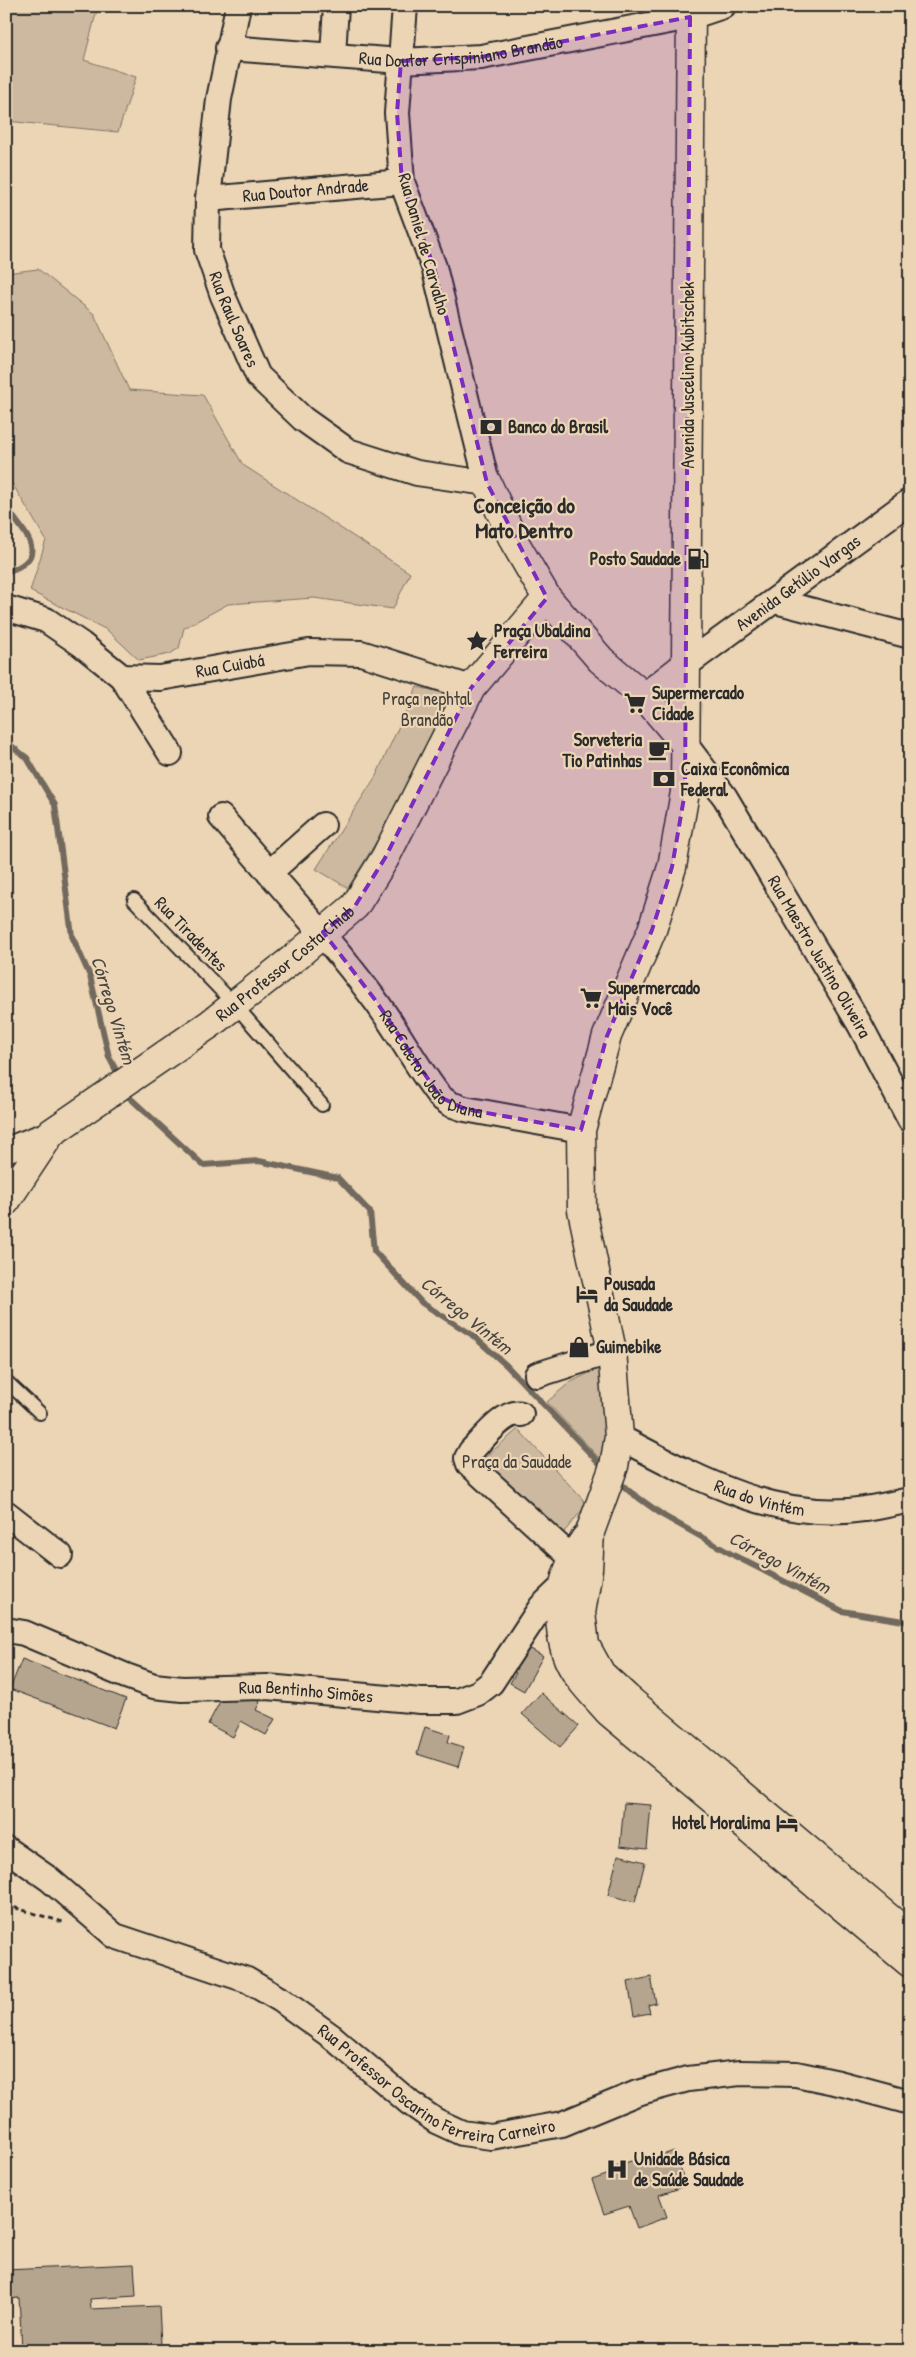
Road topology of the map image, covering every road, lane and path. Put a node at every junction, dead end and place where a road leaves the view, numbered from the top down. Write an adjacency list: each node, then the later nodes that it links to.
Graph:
1 (238, 6): 6 (street, Rua Raul Soares)
2 (336, 6): 7 (street)
3 (405, 6): 8 (street, Rua Daniel de Carvalho)
4 (723, 6): 5 (street, Rua Doutor Crispiniano Brandão)
5 (690, 12): 8 (street, Rua Doutor Crispiniano Brandão); 17 (main road, Avenida Juscelino Kubitschek)
6 (228, 48): 7 (street, Rua Doutor Crispiniano Brandão); 10 (street, Rua Raul Soares)
7 (333, 55): 8 (street, Rua Doutor Crispiniano Brandão)
8 (401, 61): 9 (street, Rua Daniel de Carvalho)
9 (402, 182): 10 (street, Rua Doutor Andrade); 11 (street, Rua Daniel de Carvalho)
10 (208, 200): 11 (street, Rua Raul Soares)
11 (487, 483): 13 (main road)
12 (910, 501): 14 (street, Avenida Getúlio Vargas)
13 (547, 598): 19 (main road); 20 (main road)
14 (775, 601): 16 (street); 17 (street, Avenida Getúlio Vargas)
15 (6, 608): 18 (street)
16 (910, 636)
17 (686, 665): 20 (main road); 21 (main road, Avenida Juscelino Kubitschek)
18 (122, 677): 19 (street, Rua Cuiabá); 22 (street)
19 (470, 688): 27 (main road, Rua Professor Costa Chiab)
20 (645, 697): 21 (main road)
21 (685, 744): 30 (street, Rua Maestro Justino Oliveira); 31 (main road, Avenida Juscelino Kubitschek)
22 (170, 753)
23 (221, 817): 25 (street, Rua Coletor João Diana)
24 (323, 825): 25 (street)
25 (269, 873): 27 (street, Rua Coletor João Diana)
26 (134, 900): 28 (lane, Rua Tiradentes)
27 (323, 932): 28 (main road, Rua Professor Costa Chiab); 31 (street, Rua Coletor João Diana)
28 (235, 1005): 29 (lane, Rua Tiradentes); 32 (main road, Rua Professor Costa Chiab)
29 (322, 1105)
30 (910, 1120)
31 (580, 1130): 35 (main road, Avenida Juscelino Kubitschek)
32 (51, 1133): 33 (street, Rua Professor Costa Chiab); 34 (main road)
33 (6, 1150)
34 (6, 1200)
35 (612, 1352): 36 (street); 40 (main road)
36 (537, 1375)
37 (6, 1381): 38 (lane)
38 (40, 1413)
39 (521, 1414): 44 (street)
40 (619, 1437): 41 (street, Rua do Vintém); 44 (main road)
41 (910, 1500)
42 (6, 1513): 43 (street)
43 (60, 1555)
44 (580, 1564): 45 (main road); 50 (main road)
45 (562, 1586): 46 (street, Rua Bentinho Simões); 50 (main road)
46 (6, 1630)
47 (6, 1849): 51 (street, Rua Professor Oscarino Ferreira Carneiro)
48 (6, 1905): 49 (path)
49 (70, 1924)
50 (904, 1945)
51 (910, 2102)

